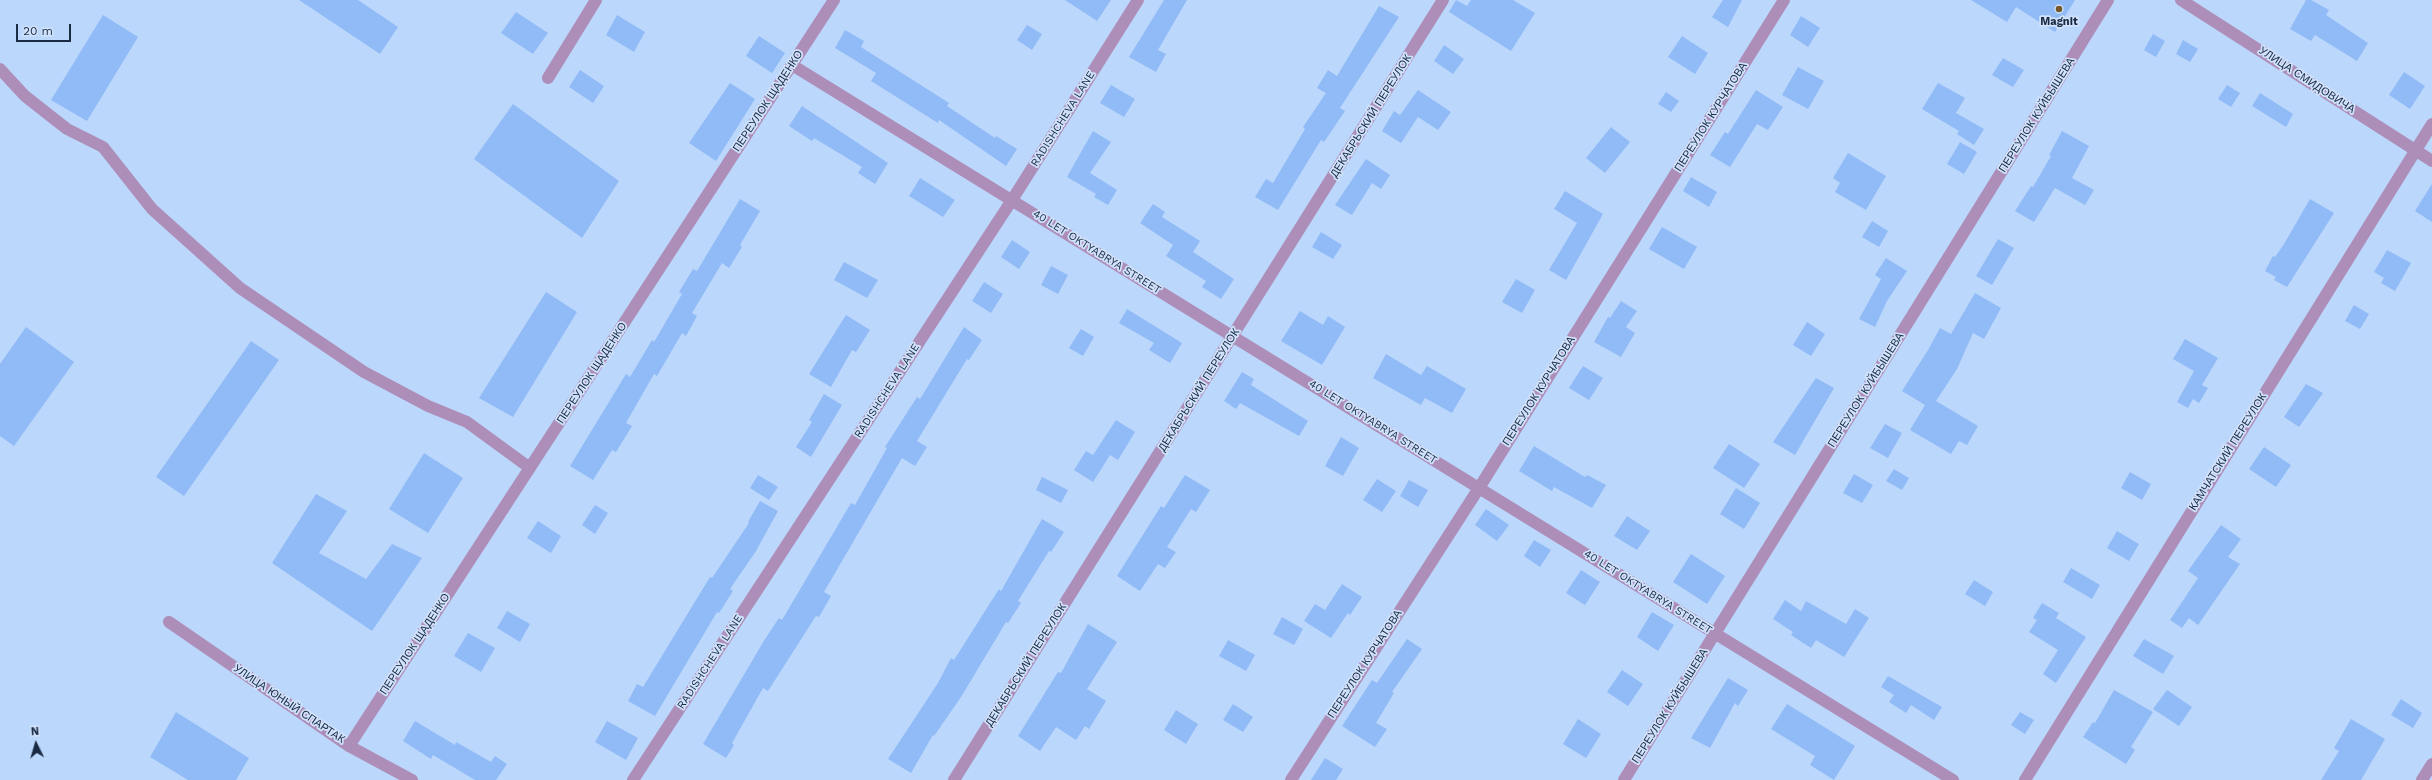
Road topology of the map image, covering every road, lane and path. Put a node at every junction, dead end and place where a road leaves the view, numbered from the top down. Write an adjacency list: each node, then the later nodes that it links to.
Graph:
1 (596, 0): 10 (street)
2 (834, 0): 8 (street, ПЕРЕУЛОК ЩАДЕНКО)
3 (1138, 0): 14 (street, RADISHCHEVA LANE)
4 (1443, 0): 15 (street, ДЕКАБРЬСКИЙ ПЕРЕУЛОК)
5 (1784, 0): 17 (street, ПЕРЕУЛОК КУРЧАТОВА)
6 (2108, 0): 19 (street, ПЕРЕУЛОК КУЙБЫШЕВА)
7 (2181, 0): 12 (street, УЛИЦА СМИДОВИЧА)
8 (792, 65): 14 (street, 40 LET OKTYABRYA STREET); 16 (street, ПЕРЕУЛОК ЩАДЕНКО)
9 (0, 69): 16 (street)
10 (548, 78)
11 (2432, 124): 12 (street, КАМЧАТСКИЙ ПЕРЕУЛОК)
12 (2416, 150): 13 (street, УЛИЦА СМИДОВИЧА); 28 (street, КАМЧАТСКИЙ ПЕРЕУЛОК)
13 (2432, 161)
14 (1012, 200): 15 (street, 40 LET OKTYABRYA STREET); 23 (street, RADISHCHEVA LANE)
15 (1233, 336): 17 (street, 40 LET OKTYABRYA STREET); 24 (street, ДЕКАБРЬСКИЙ ПЕРЕУЛОК)
16 (530, 468): 20 (street, ПЕРЕУЛОК ЩАДЕНКО)
17 (1479, 488): 19 (street, 40 LET OKTYABRYA STREET); 25 (street, ПЕРЕУЛОК КУРЧАТОВА)
18 (169, 622): 20 (street, УЛИЦА ЮНЫЙ СПАРТАК)
19 (1715, 633): 26 (street, ПЕРЕУЛОК КУЙБЫШЕВА); 27 (street, 40 LET OKTYABRYA STREET)
20 (350, 746): 22 (street, УЛИЦА ЮНЫЙ СПАРТАК)
21 (2432, 764): 29 (street)
22 (412, 780)
23 (633, 780)
24 (954, 780)
25 (1291, 780)
26 (1624, 780)
27 (1953, 780)
28 (2025, 780)
29 (2422, 780)

